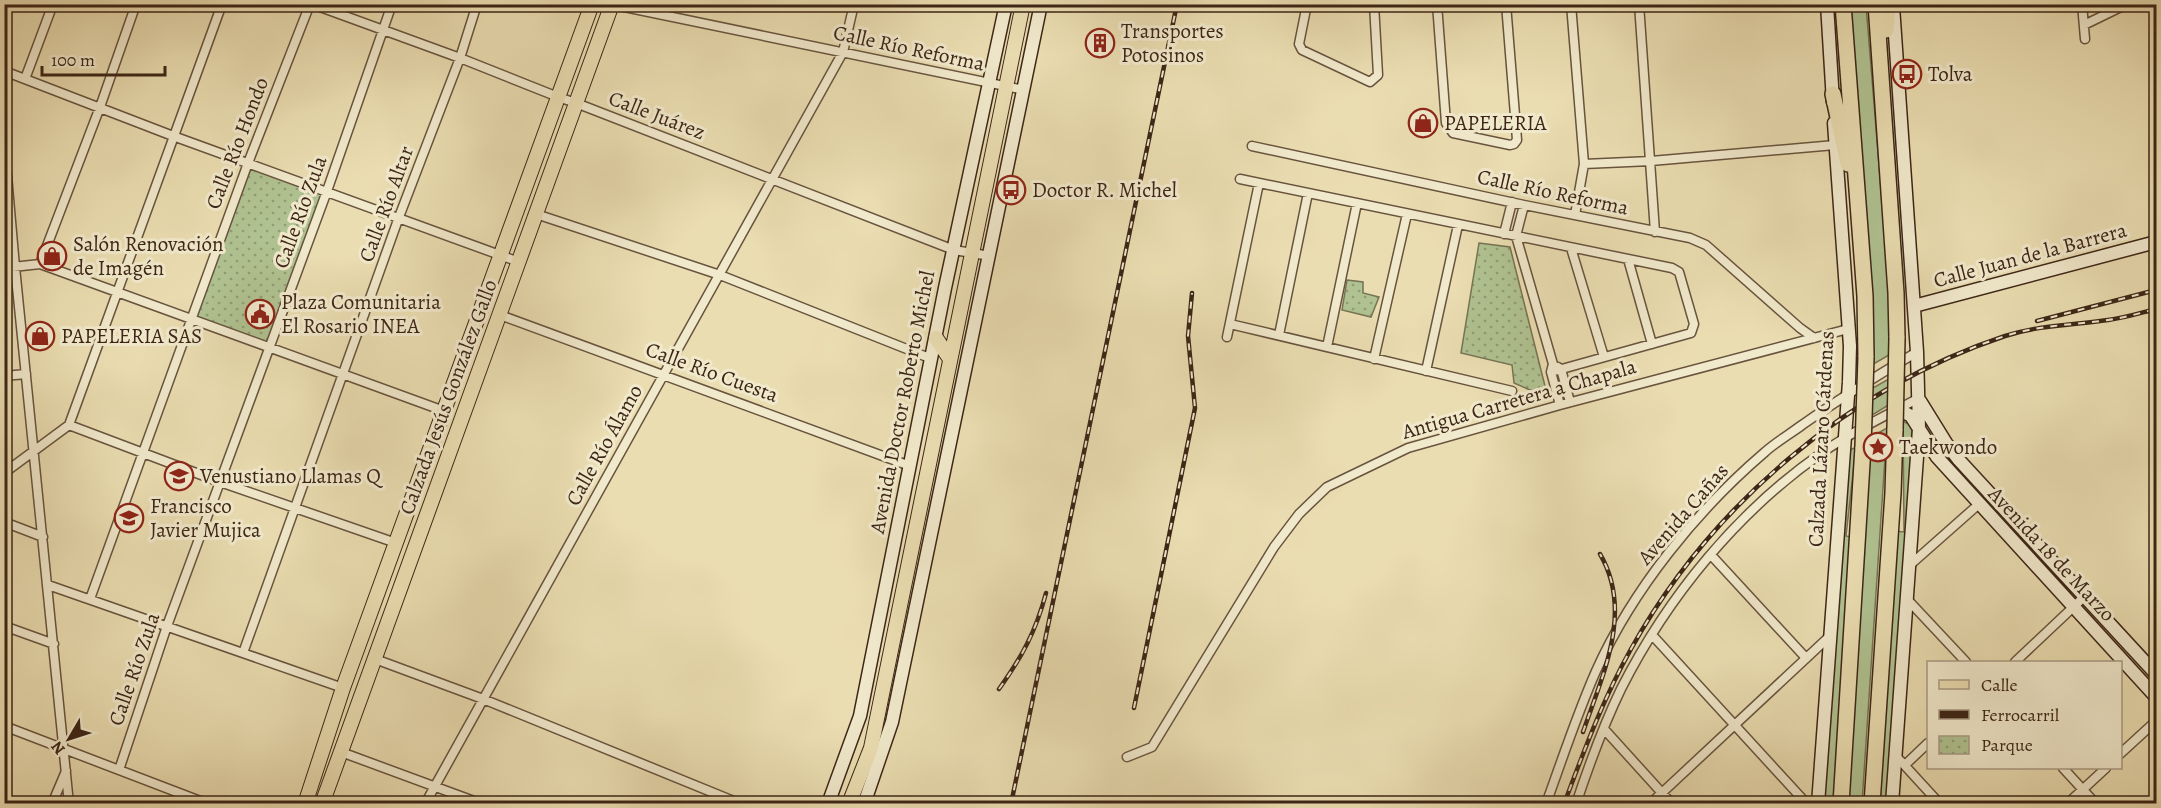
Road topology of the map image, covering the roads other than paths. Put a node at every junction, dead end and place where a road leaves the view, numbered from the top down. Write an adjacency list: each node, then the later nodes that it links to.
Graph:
1 (53, 4): 32 (street)
2 (136, 4): 39 (street)
3 (222, 4): 40 (street)
4 (311, 4): 27 (street, Calle Juárez); 46 (street, Calle Río Hondo)
5 (392, 4): 27 (street, Calle Río Zula)
6 (477, 4): 30 (street, Calle Río Altar)
7 (592, 4): 37 (main road, Calzada Jesús González Gallo)
8 (854, 4): 29 (street, Calle Río Álamo)
9 (1006, 4): 33 (main road, Avenida Doctor Roberto Michel)
10 (1023, 4): 34 (main road, Avenida Doctor Roberto Michel)
11 (1041, 4): 35 (main road)
12 (1307, 4): 13 (street)
13 (1374, 4)
14 (1437, 4): 15 (street)
15 (1506, 4)
16 (1571, 4): 47 (street)
17 (1639, 4): 45 (street)
18 (1827, 4): 36 (main road, Calzada Lázaro Cárdenas)
19 (1843, 4): 61 (highway, Calzada Lázaro Cárdenas)
20 (1876, 4): 42 (highway)
21 (1888, 4): 42 (highway)
22 (1893, 4): 79 (main road)
23 (2082, 4): 26 (street)
24 (2127, 4): 26 (street)
25 (612, 5): 29 (street, Calle Río Reforma); 38 (main road, Calzada Jesús González Gallo)
26 (2084, 25): 28 (street)
27 (383, 30): 30 (street, Calle Juárez); 52 (street, Calle Río Zula)
28 (2085, 39)
29 (843, 52): 33 (street, Calle Río Reforma); 49 (street, Calle Río Álamo)
30 (460, 58): 37 (street, Calle Juárez); 60 (street, Calle Río Altar)
31 (4, 71): 32 (street)
32 (25, 79): 39 (street)
33 (989, 83): 34 (street, Calle Río Reforma); 68 (main road, Avenida Doctor Roberto Michel)
34 (1006, 87): 35 (street, Calle Río Reforma); 69 (main road, Avenida Doctor Roberto Michel)
35 (1024, 90): 71 (main road)
36 (1833, 94): 43 (main road, Calzada Lázaro Cárdenas); 61 (highway)
37 (558, 97): 38 (street, Calle Juárez); 70 (main road, Calzada Jesús González Gallo)
38 (576, 103): 49 (street, Calle Juárez); 57 (main road, Calzada Jesús González Gallo)
39 (100, 107): 40 (street); 74 (street)
40 (173, 136): 46 (street); 78 (street)
41 (4, 141): 48 (street)
42 (1887, 144): 184 (highway, bridge)
43 (1835, 145): 45 (street); 83 (main road, Calzada Lázaro Cárdenas)
44 (1252, 146): 54 (street, Calle Río Reforma)
45 (1651, 161): 47 (street); 63 (street)
46 (248, 163): 52 (street); 81 (street, Calle Río Hondo)
47 (1584, 164): 59 (street)
48 (6, 167): 75 (street)
49 (773, 179): 68 (street, Calle Juárez); 77 (street, Calle Río Álamo)
50 (1240, 179): 51 (street)
51 (1259, 183): 53 (street); 82 (street)
52 (327, 191): 60 (street); 90 (street, Calle Río Zula)
53 (1308, 193): 55 (street); 84 (street)
54 (1512, 202): 56 (street, Calle Río Reforma); 64 (street)
55 (1357, 203): 58 (street); 89 (street)
56 (1524, 205): 59 (street, Calle Río Reforma); 65 (street)
57 (536, 214): 73 (main road, Calzada Jesús González Gallo); 77 (street)
58 (1407, 214): 62 (street); 93 (street)
59 (1575, 215): 63 (street, Calle Río Reforma)
60 (399, 217): 70 (street); 100 (street, Calle Río Altar)
61 (1861, 223): 183 (highway, Calzada Lázaro Cárdenas, bridge)
62 (1458, 225): 64 (street); 98 (street)
63 (1655, 232): 87 (street, Calle Río Reforma)
64 (1504, 234): 65 (street)
65 (1516, 236): 67 (street); 96 (street)
66 (2157, 242): 79 (main road, Calle Juan de la Barrera)
67 (1571, 248): 72 (street); 92 (street)
68 (954, 250): 69 (street, Calle Juárez); 86 (main road, Avenida Doctor Roberto Michel)
69 (972, 253): 71 (street, Calle Juárez); 95 (main road, Avenida Doctor Roberto Michel)
70 (501, 254): 73 (street); 109 (main road, Calzada Jesús González Gallo)
71 (990, 256): 117 (main road)
72 (1628, 259): 88 (street); 88 (street)
73 (519, 262): 80 (main road, Calzada Jesús González Gallo)
74 (40, 264): 75 (street); 78 (street)
75 (15, 267): 76 (street); 99 (street)
76 (4, 268)
77 (720, 275): 94 (street); 101 (street, Calle Río Álamo)
78 (117, 292): 81 (street); 110 (street)
79 (1914, 306): 91 (main road)
80 (500, 315): 101 (street, Calle Río Cuesta); 139 (main road, Calzada Jesús González Gallo)
81 (192, 319): 90 (street); 114 (street, Calle Río Hondo)
82 (1230, 324): 84 (street); 85 (street)
83 (1848, 329): 87 (street, Antigua Carretera a Chapala); 104 (main road, Calzada Lázaro Cárdenas)
84 (1279, 336): 89 (street)
85 (1227, 337)
86 (936, 338): 94 (main road, Avenida Doctor Roberto Michel); 95 (main road)
87 (1814, 338): 106 (street, Antigua Carretera a Chapala)
88 (1652, 344): 92 (street)
89 (1328, 347): 93 (street)
90 (270, 348): 100 (street); 119 (street, Calle Río Zula)
91 (1917, 352): 104 (street, Avenida Cañas); 105 (main road)
92 (1604, 357): 97 (street)
93 (1374, 358): 98 (street)
94 (932, 359): 115 (main road, Avenida Doctor Roberto Michel)
95 (950, 359): 116 (main road, Avenida Doctor Roberto Michel)
96 (1552, 368): 97 (street); 107 (street)
97 (1562, 369): 106 (street)
98 (1426, 371): 103 (street)
99 (26, 374): 102 (street); 113 (street)
100 (343, 374): 109 (street); 121 (street, Calle Río Altar)
101 (664, 375): 115 (street, Calle Río Cuesta); 147 (street, Calle Río Álamo)
102 (4, 376)
103 (1512, 392)
104 (1848, 393): 112 (main road, Calzada Lázaro Cárdenas); 177 (street, Avenida Cañas)
105 (1919, 398): 108 (street); 111 (main road); 128 (main road, Avenida 18 de Marzo)
106 (1570, 402): 107 (street, Antigua Carretera a Chapala)
107 (1560, 405): 157 (street, Antigua Carretera a Chapala)
108 (1898, 409): 111 (main road, Avenida 18 de Marzo); 112 (street)
109 (444, 411): 124 (main road, Calzada Jesús González Gallo)
110 (69, 425): 113 (street); 114 (street)
111 (1919, 429): 120 (main road, Avenida 18 de Marzo); 126 (main road)
112 (1845, 437): 125 (street); 134 (main road, Calzada Lázaro Cárdenas)
113 (34, 450): 118 (street); 123 (street)
114 (143, 453): 119 (street); 129 (street, Calle Río Hondo)
115 (910, 466): 174 (main road, Avenida Doctor Roberto Michel)
116 (928, 469): 117 (main road); 175 (main road, Avenida Doctor Roberto Michel)
117 (945, 472): 176 (main road)
118 (4, 473)
119 (220, 482): 121 (street); 133 (street, Calle Río Zula)
120 (1979, 504): 126 (street); 131 (main road, Avenida 18 de Marzo)
121 (295, 508): 124 (street); 138 (street, Calle Río Altar)
122 (4, 522): 123 (street)
123 (43, 537): 127 (street)
124 (396, 543): 136 (main road, Calzada Jesús González Gallo)
125 (1711, 555): 135 (street); 140 (street)
126 (1910, 565): 130 (main road)
127 (48, 585): 129 (street); 137 (street)
128 (2085, 596): 131 (street); 143 (main road, Avenida 18 de Marzo)
129 (90, 599): 133 (street)
130 (1907, 599): 141 (street); 156 (main road)
131 (2073, 607): 142 (street); 146 (main road, Avenida 18 de Marzo)
132 (4, 626): 137 (street)
133 (167, 626): 138 (street); 162 (street, Calle Río Zula)
134 (1831, 635): 140 (street); 182 (main road, Calzada Lázaro Cárdenas)
135 (1653, 636): 149 (street); 151 (street)
136 (360, 643): 144 (main road, Calzada Jesús González Gallo); 145 (main road)
137 (54, 644): 153 (street)
138 (243, 653): 144 (street)
139 (375, 658): 145 (main road, Calzada Jesús González Gallo); 147 (street)
140 (1806, 658): 149 (street)
141 (1964, 661)
142 (2017, 661)
143 (2157, 674)
144 (343, 688): 169 (main road, Calzada Jesús González Gallo)
145 (360, 695): 154 (main road, Calzada Jesús González Gallo)
146 (2157, 697)
147 (483, 699): 163 (street, Calle Río Álamo); 173 (street)
148 (2157, 721): 155 (street)
149 (1735, 725): 165 (street); 181 (street)
150 (4, 726): 153 (street)
151 (1604, 729): 165 (street); 178 (street)
152 (1927, 745): 158 (street)
153 (65, 750): 159 (street); 162 (street)
154 (341, 752): 163 (street); 170 (main road, Calzada Jesús González Gallo)
155 (2122, 753)
156 (1896, 756): 158 (street); 185 (main road)
157 (1127, 757)
158 (1905, 765): 186 (street)
159 (67, 769): 166 (street); 167 (street)
160 (2064, 769): 164 (street)
161 (2105, 769): 164 (street)
162 (119, 770): 168 (street)
163 (435, 786): 171 (street, Calle Río Álamo); 172 (street)
164 (2083, 789): 187 (street); 188 (street)
165 (1662, 793): 179 (street); 180 (street)
166 (52, 804)
167 (69, 804)
168 (208, 804)
169 (305, 804)
170 (322, 804)
171 (425, 804)
172 (482, 804)
173 (741, 804)
174 (828, 804)
175 (849, 804)
176 (864, 804)
177 (1546, 804)
178 (1576, 804)
179 (1650, 804)
180 (1672, 804)
181 (1807, 804)
182 (1818, 804)
183 (1841, 804)
184 (1872, 804)
185 (1892, 804)
186 (1940, 804)
187 (2067, 804)
188 (2096, 804)

